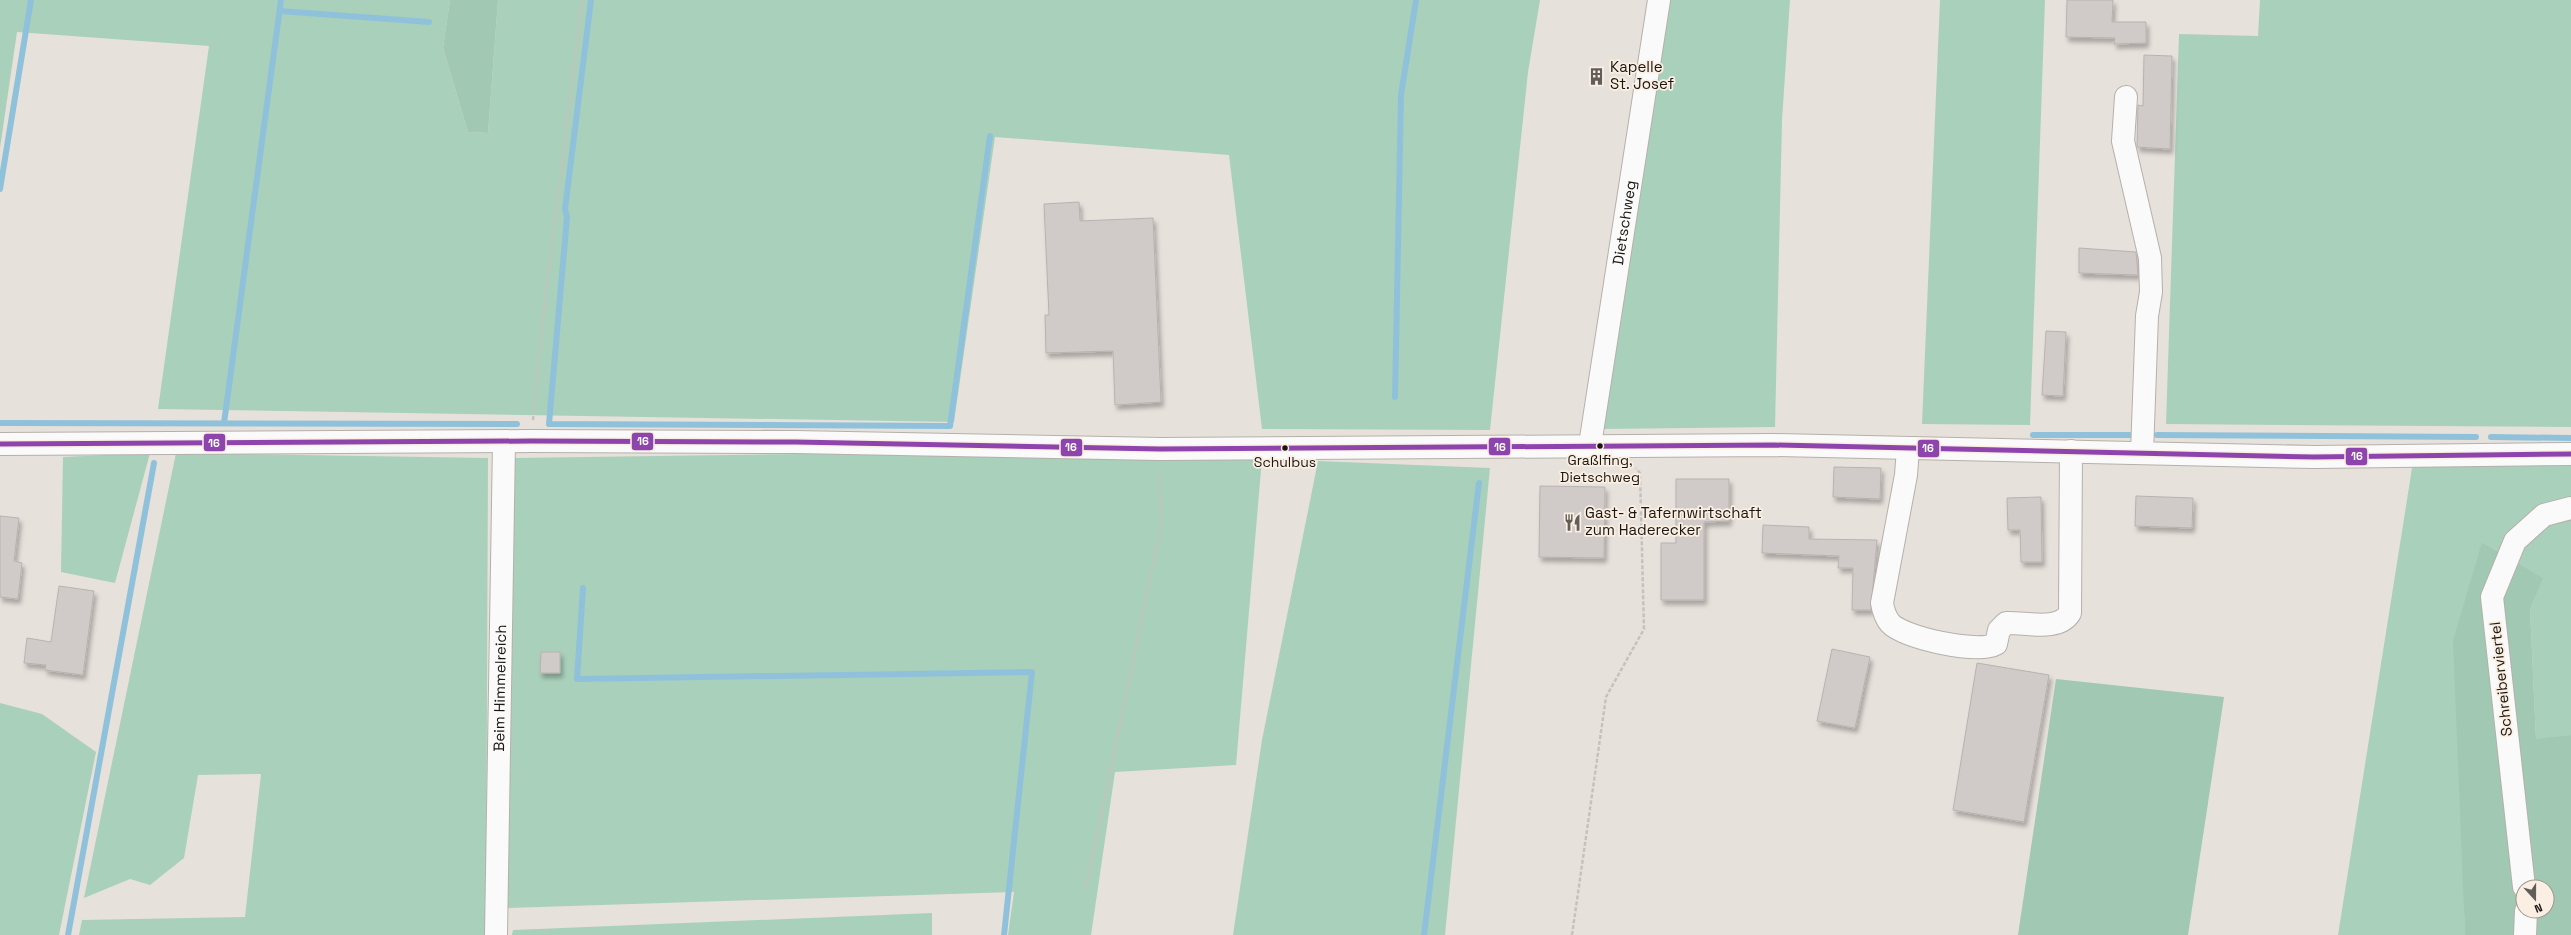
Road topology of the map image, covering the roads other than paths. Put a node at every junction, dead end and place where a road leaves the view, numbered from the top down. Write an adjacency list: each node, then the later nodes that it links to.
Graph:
1 (1658, 0): 5 (street, Dietschweg)
2 (2126, 98): 8 (street)
3 (504, 442): 4 (street); 5 (street); 13 (street, Beim Himmelreich)
4 (0, 444)
5 (1590, 445): 6 (street)
6 (1908, 448): 7 (street); 7 (street)
7 (2071, 451): 8 (street)
8 (2142, 453): 9 (street)
9 (2571, 454)
10 (2571, 508): 11 (street, Schreiberviertel)
11 (2523, 879)
12 (2526, 919): 14 (street)
13 (496, 935)
14 (2525, 935)

